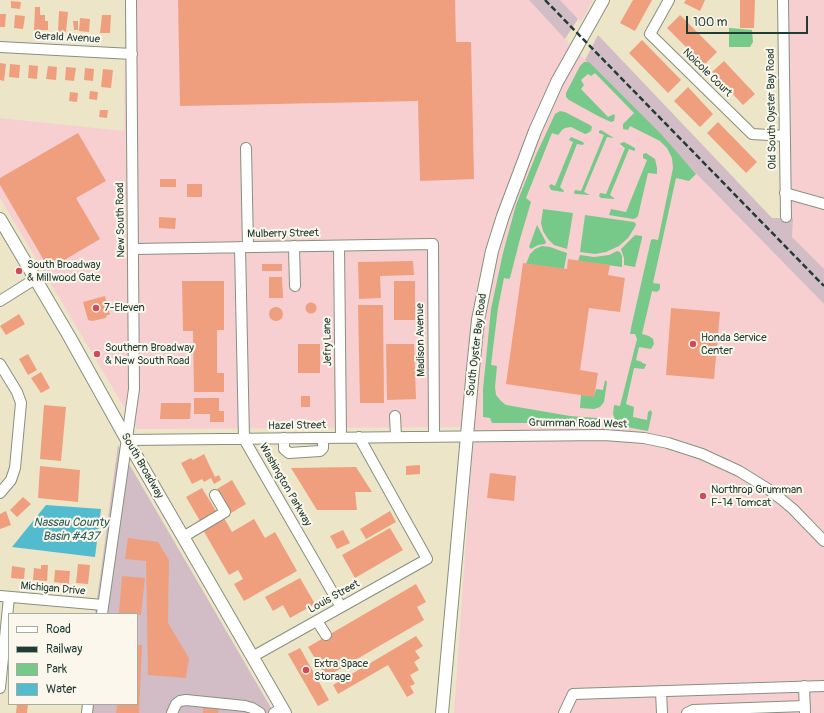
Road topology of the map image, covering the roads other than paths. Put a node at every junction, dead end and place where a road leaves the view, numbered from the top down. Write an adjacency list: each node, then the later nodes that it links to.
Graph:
1 (131, 0): 6 (street, New South Road)
2 (603, 0): 24 (main road, South Oyster Bay Road)
3 (668, 0): 7 (street, Noicole Court)
4 (783, 0): 7 (street, Old South Oyster Bay Road)
5 (0, 47): 6 (street, Gerald Avenue)
6 (132, 54): 17 (street, New South Road)
7 (785, 136): 9 (street, Old South Oyster Bay Road)
8 (246, 148): 16 (street, Washington Parkway)
9 (785, 193): 10 (street); 11 (street, Old South Oyster Bay Road)
10 (824, 204)
11 (786, 217)
12 (0, 219): 18 (main road, South Broadway)
13 (433, 244): 15 (street, Mulberry Street); 23 (street, Madison Avenue)
14 (294, 246): 15 (street, Mulberry Street); 16 (street, Mulberry Street); 19 (street)
15 (339, 246): 25 (street, Jefry Lane)
16 (244, 247): 17 (street, Mulberry Street); 31 (street, Washington Parkway)
17 (134, 249): 32 (street, New South Road)
18 (36, 279): 20 (street); 32 (main road, South Broadway)
19 (295, 286)
20 (0, 301)
21 (0, 364): 34 (street)
22 (395, 416): 27 (street)
23 (434, 436): 24 (street, Hazel Street); 27 (street, Hazel Street)
24 (468, 436): 37 (street, Grumman Road West); 52 (main road, South Oyster Bay Road)
25 (342, 437): 26 (street, Hazel Street); 30 (street, Hazel Street)
26 (360, 437): 27 (street, Hazel Street); 39 (street, Louis Street)
27 (396, 437)
28 (284, 438): 29 (street, Hazel Street); 31 (street, Hazel Street); 33 (street)
29 (308, 438): 30 (street, Hazel Street); 33 (street)
30 (323, 438): 33 (street)
31 (244, 439): 32 (street, Hazel Street); 39 (street, Washington Parkway)
32 (127, 440): 36 (main road, South Broadway); 40 (street, New South Road)
33 (307, 452)
34 (0, 493)
35 (215, 496): 36 (street)
36 (183, 537): 43 (main road, South Broadway)
37 (824, 541)
38 (4, 597): 40 (street, Michigan Drive); 46 (street)
39 (341, 607): 41 (street, Louis Street)
40 (102, 609)
41 (317, 620): 42 (street); 43 (street, Louis Street)
42 (326, 635)
43 (252, 657): 49 (main road, South Broadway)
44 (804, 686): 45 (street); 47 (street); 48 (street)
45 (824, 686)
46 (0, 688)
47 (661, 691): 53 (street); 54 (street)
48 (805, 709): 55 (street)
49 (280, 711)
50 (172, 713): 51 (street)
51 (260, 713)
52 (442, 713)
53 (564, 713)
54 (662, 713)
55 (687, 713)

